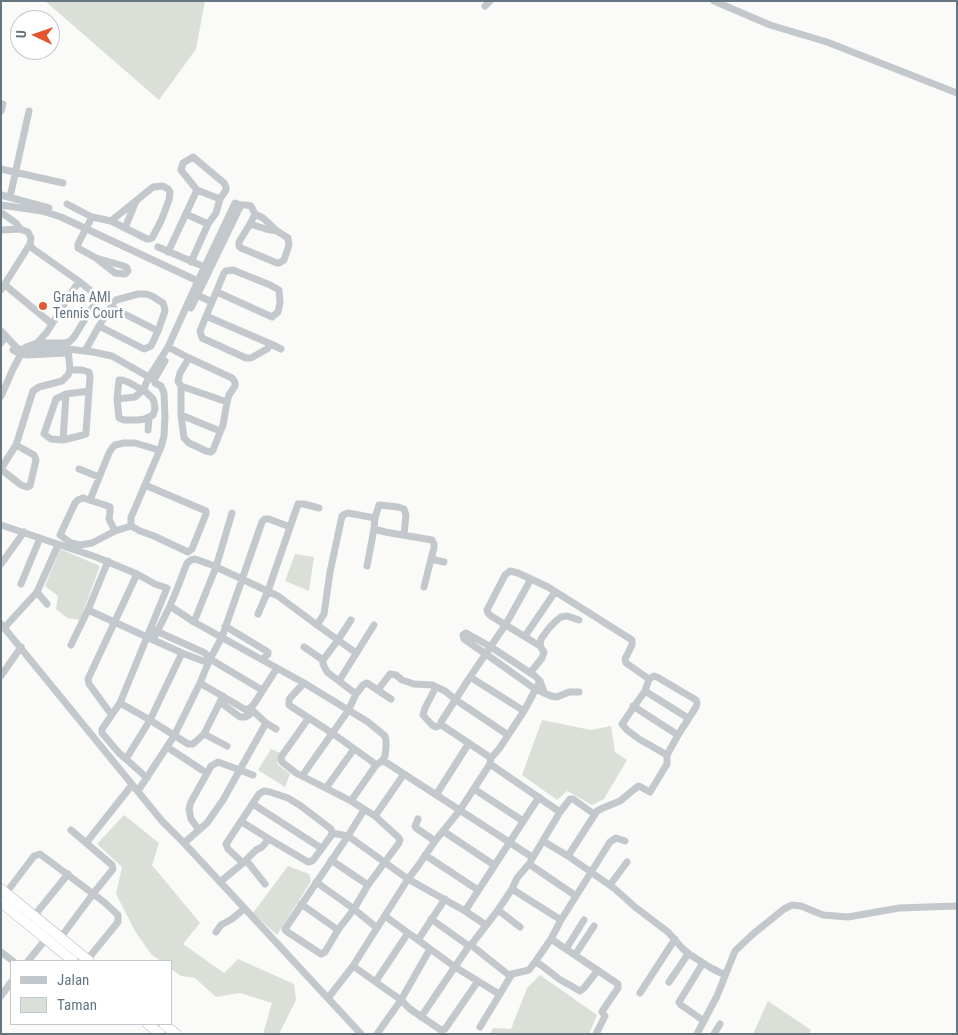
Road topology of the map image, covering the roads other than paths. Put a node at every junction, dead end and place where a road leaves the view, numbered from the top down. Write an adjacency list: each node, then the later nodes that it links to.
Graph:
1 (714, 1): 2 (street)
2 (957, 93)
3 (29, 111): 5 (street)
4 (1, 170): 5 (street)
5 (16, 172): 6 (street); 9 (street)
6 (64, 183)
7 (197, 190): 10 (street); 10 (street); 17 (street)
8 (1, 195): 9 (street)
9 (10, 197): 14 (street)
10 (220, 199): 15 (street)
11 (136, 201): 20 (street); 26 (street); 26 (street)
12 (67, 204): 19 (street)
13 (1, 205): 25 (street)
14 (49, 208)
15 (216, 213): 21 (street); 22 (street)
16 (1, 214): 24 (street)
17 (186, 214): 22 (street); 31 (street)
18 (255, 214): 21 (street); 23 (street); 28 (street)
19 (92, 216): 20 (street); 25 (street)
20 (111, 221): 26 (street)
21 (230, 221): 36 (street)
22 (208, 224): 33 (street)
23 (250, 224): 28 (street); 28 (street)
24 (20, 228): 27 (street); 29 (street)
25 (86, 228): 32 (street); 36 (street)
26 (125, 228)
27 (1, 230)
28 (277, 231)
29 (30, 244): 35 (street); 37 (street)
30 (158, 247): 31 (street)
31 (168, 252): 33 (street)
32 (96, 258)
33 (191, 262): 34 (street)
34 (200, 265)
35 (80, 282): 43 (street); 50 (street)
36 (200, 282): 39 (street); 49 (street)
37 (3, 287): 43 (street)
38 (217, 292): 38 (street); 40 (street)
39 (197, 295): 40 (street); 49 (street)
40 (212, 302): 42 (street)
41 (111, 307): 45 (street); 46 (street); 46 (street)
42 (206, 316): 48 (street); 48 (street)
43 (52, 324): 50 (street)
44 (1, 326): 50 (street)
45 (99, 326): 46 (street); 53 (street)
46 (158, 331)
47 (3, 337): 50 (street); 54 (street)
48 (271, 344): 51 (street)
49 (170, 348): 55 (street); 57 (street)
50 (39, 349): 52 (street); 54 (street)
51 (281, 349)
52 (68, 351): 53 (street); 56 (street); 59 (street)
53 (84, 351): 57 (street)
54 (21, 354): 62 (street)
55 (189, 358): 58 (street); 64 (street)
56 (70, 370): 60 (street); 70 (street)
57 (153, 380): 59 (street); 71 (street)
58 (181, 386): 64 (street); 65 (street)
59 (144, 388): 63 (street); 63 (street); 66 (street)
60 (89, 391): 61 (street); 69 (street)
61 (66, 394): 69 (street); 69 (street)
62 (1, 396)
63 (117, 399): 66 (street)
64 (227, 402): 68 (street)
65 (181, 415): 68 (street); 68 (street)
66 (148, 418): 67 (street)
67 (148, 430)
68 (220, 432)
69 (63, 440)
70 (16, 445): 70 (street)
71 (160, 448): 73 (street); 74 (street)
72 (79, 469): 73 (street)
73 (99, 477): 75 (street)
74 (145, 485): 80 (street); 80 (street)
75 (90, 500): 83 (street); 83 (street)
76 (319, 508): 81 (street)
77 (232, 513): 93 (street)
78 (375, 518): 82 (street); 85 (street); 113 (street)
79 (1, 525): 84 (street)
80 (131, 526): 83 (street)
81 (290, 527): 95 (street); 101 (street)
82 (374, 529): 85 (street); 92 (street)
83 (115, 531)
84 (24, 532): 86 (street); 91 (street)
85 (404, 535): 88 (street)
86 (40, 538): 87 (street); 97 (street)
87 (58, 545): 89 (street); 102 (street)
88 (431, 559): 90 (street); 98 (street)
89 (108, 562): 94 (street); 106 (street)
90 (444, 562)
91 (1, 564)
92 (367, 566)
93 (216, 567): 95 (street); 100 (street); 111 (street)
94 (138, 574): 99 (street); 110 (street)
95 (242, 579): 101 (street); 116 (street)
96 (531, 579): 103 (street); 112 (street); 112 (street)
97 (21, 584)
98 (424, 587)
99 (167, 588): 100 (street); 117 (street)
100 (176, 591): 105 (street)
101 (268, 591): 107 (street); 113 (street)
102 (37, 592): 104 (street); 115 (street)
103 (555, 592): 119 (street); 141 (street)
104 (47, 604)
105 (170, 606): 111 (street); 117 (street)
106 (88, 610): 110 (street); 124 (street)
107 (258, 614)
108 (351, 620): 123 (street)
109 (579, 620): 126 (street)
110 (115, 622): 121 (street); 162 (street)
111 (194, 622): 120 (street)
112 (506, 624): 119 (street); 129 (street)
113 (318, 625): 123 (street)
114 (374, 625): 132 (street)
115 (3, 626): 127 (street)
116 (226, 626): 118 (street); 120 (street)
117 (154, 630): 121 (street); 122 (street)
118 (239, 634): 125 (street); 135 (street)
119 (525, 636): 126 (street)
120 (222, 637): 125 (street); 134 (street)
121 (150, 639): 130 (street); 157 (street)
122 (175, 640): 130 (street); 134 (street)
123 (338, 640): 132 (street); 136 (street)
124 (71, 644)
125 (233, 644): 135 (street)
126 (540, 646): 138 (street)
127 (21, 647): 139 (street); 188 (street)
128 (304, 647): 136 (street)
129 (491, 647): 133 (street); 133 (street); 138 (street)
130 (172, 649): 131 (street)
131 (182, 653): 134 (street); 165 (street)
132 (356, 653): 142 (street)
133 (486, 654): 140 (street); 147 (street)
134 (210, 659): 144 (street); 148 (street)
135 (263, 659): 137 (street)
136 (323, 660): 142 (street)
137 (277, 668): 145 (street); 148 (street)
138 (530, 673): 143 (street)
139 (1, 676)
140 (470, 677): 156 (street); 161 (street)
141 (650, 679): 150 (street); 163 (street)
142 (339, 681): 153 (street)
143 (540, 681): 147 (street); 151 (street)
144 (200, 683): 154 (street); 173 (street)
145 (304, 683): 160 (street); 164 (street)
146 (436, 687): 149 (street); 156 (street); 167 (street)
147 (535, 688): 151 (street); 161 (street)
148 (262, 690): 159 (street)
149 (378, 690): 153 (street); 155 (street)
150 (645, 691): 158 (street); 163 (street)
151 (544, 692): 152 (street)
152 (579, 692)
153 (356, 694): 160 (street)
154 (221, 699): 159 (street); 170 (street)
155 (391, 699)
156 (456, 700): 167 (street); 171 (street)
157 (120, 702): 162 (street); 165 (street)
158 (634, 706): 172 (street); 178 (street)
159 (252, 710): 166 (street)
160 (348, 711): 169 (street); 181 (street)
161 (524, 711): 171 (street)
162 (111, 714): 179 (street)
163 (688, 718): 172 (street)
164 (308, 719): 169 (street); 186 (street)
165 (150, 720): 173 (street); 179 (street)
166 (266, 723): 168 (street); 183 (street)
167 (441, 725): 174 (street)
168 (276, 729)
169 (332, 733): 177 (street); 186 (street)
170 (204, 734): 173 (street); 175 (street)
171 (508, 735): 180 (street)
172 (678, 735): 178 (street)
173 (174, 736): 176 (street)
174 (469, 743): 180 (street); 192 (street)
175 (227, 746)
176 (167, 747): 182 (street); 187 (street)
177 (354, 749): 181 (street); 189 (street)
178 (667, 755): 199 (street)
179 (126, 759): 187 (street)
180 (490, 761): 190 (street); 193 (street)
181 (379, 763): 184 (street); 194 (street)
182 (202, 770)
183 (239, 770): 185 (street); 205 (street); 205 (street)
184 (404, 774): 192 (street); 200 (street)
185 (254, 775)
186 (302, 776): 189 (street)
187 (148, 778): 191 (street)
188 (132, 785): 191 (street); 214 (street)
189 (326, 788): 194 (street)
190 (474, 789): 197 (street); 202 (street)
191 (138, 791): 215 (street)
192 (436, 794): 197 (street)
193 (539, 797): 198 (street); 202 (street)
194 (351, 801): 196 (street)
195 (253, 804): 203 (street); 207 (street); 216 (street)
196 (364, 810): 200 (street); 208 (street)
197 (460, 810): 206 (street); 213 (street)
198 (560, 812): 199 (street); 211 (street)
199 (594, 814): 218 (street)
200 (375, 816): 222 (street)
201 (418, 819): 210 (street)
202 (523, 821): 213 (street)
203 (242, 822): 209 (street); 221 (street)
204 (71, 830): 214 (street)
205 (199, 830): 215 (street)
206 (443, 831): 210 (street); 224 (street)
207 (332, 833): 208 (street); 216 (street)
208 (348, 836): 219 (street); 222 (street)
209 (266, 838): 216 (street); 221 (street)
210 (434, 841): 217 (street)
211 (544, 841): 218 (street); 220 (street)
212 (625, 841): 225 (street)
213 (510, 842): 220 (street); 224 (street)
214 (86, 843): 236 (street)
215 (184, 843): 228 (street)
216 (321, 848)
217 (425, 855): 227 (street); 234 (street)
218 (568, 856): 225 (street)
219 (331, 860): 229 (street); 231 (street)
220 (531, 860): 233 (street); 237 (street)
221 (244, 862): 228 (street); 230 (street)
222 (385, 862): 227 (street); 231 (street)
223 (627, 862): 232 (street)
224 (494, 864): 234 (street)
225 (591, 872): 232 (street); 237 (street)
226 (68, 874): 235 (street); 236 (street); 245 (street)
227 (408, 879): 238 (street); 246 (street)
228 (220, 882): 241 (street)
229 (316, 882): 239 (street); 242 (street)
230 (265, 884)
231 (368, 885): 242 (street)
232 (610, 885): 260 (street)
233 (512, 889): 243 (street); 248 (street)
234 (478, 890): 244 (street)
235 (3, 894): 245 (highway); 258 (highway)
236 (93, 894): 257 (street); 272 (street)
237 (576, 896): 248 (street)
238 (445, 899): 244 (street); 247 (street)
239 (301, 904): 254 (street); 254 (street)
240 (957, 906): 278 (street)
241 (244, 909): 255 (street); 287 (street)
242 (354, 909): 253 (street); 254 (street)
243 (498, 910): 250 (street); 252 (street)
244 (465, 911): 250 (street)
245 (34, 916): 257 (highway)
246 (385, 916): 253 (street); 256 (street)
247 (432, 919): 261 (street); 262 (street)
248 (561, 920): 259 (street)
249 (584, 920): 264 (street)
250 (486, 925): 262 (street)
251 (594, 926): 268 (street)
252 (520, 927)
253 (377, 928): 275 (street)
254 (338, 930)
255 (216, 932)
256 (408, 933): 261 (street); 280 (street)
257 (61, 937): 267 (highway)
258 (46, 939): 267 (highway); 270 (street)
259 (550, 939): 264 (street); 273 (street)
260 (675, 939): 266 (street); 284 (street)
261 (418, 940): 263 (street)
262 (470, 945): 276 (street); 279 (street)
263 (430, 949): 276 (street); 288 (street)
264 (566, 949): 268 (street)
265 (1, 952): 269 (street)
266 (688, 954): 274 (street); 282 (street)
267 (71, 955): 271 (highway)
268 (575, 955): 277 (street)
269 (12, 960)
270 (29, 960)
271 (85, 960)
272 (89, 960)
273 (535, 962): 277 (street); 279 (street)
274 (703, 963): 278 (street); 290 (street)
275 (353, 966): 280 (street); 287 (street)
276 (455, 967): 281 (street); 289 (street)
277 (598, 970): 300 (street)
278 (725, 975): 290 (street)
279 (510, 976): 285 (street)
280 (376, 981): 288 (street)
281 (478, 981): 285 (street); 289 (street)
282 (669, 982)
283 (10, 983): 286 (street)
284 (640, 993)
285 (500, 994): 294 (street)
286 (1, 996)
287 (328, 998): 295 (street)
288 (401, 1000): 289 (street); 299 (street)
289 (421, 1017)
290 (704, 1021): 296 (street)
291 (720, 1024): 301 (street)
292 (149, 1025): 297 (highway)
293 (165, 1025): 298 (highway)
294 (480, 1026)
295 (360, 1033)
296 (699, 1033)
297 (160, 1034)
298 (176, 1034)
299 (377, 1034)
300 (596, 1034)
301 (714, 1034)

